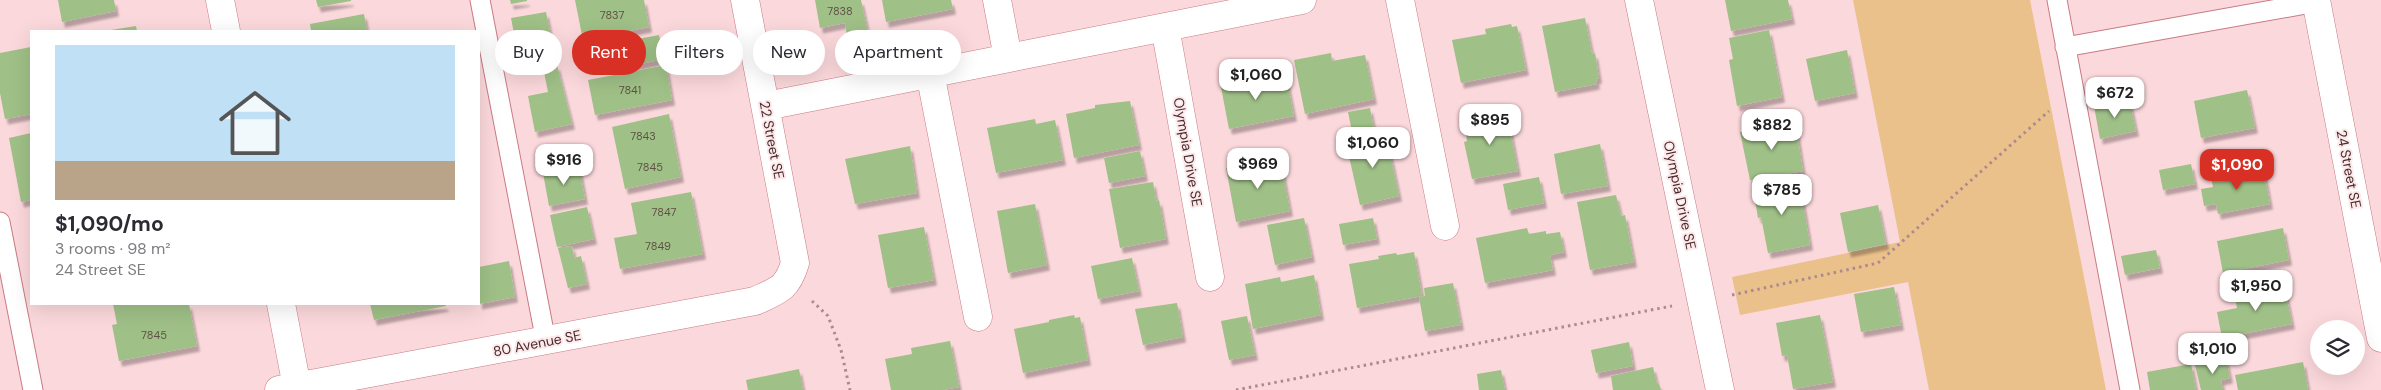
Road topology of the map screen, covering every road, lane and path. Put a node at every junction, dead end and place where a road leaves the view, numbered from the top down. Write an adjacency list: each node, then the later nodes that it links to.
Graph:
1 (220, 0): 12 (street)
2 (480, 0): 26 (lane)
3 (745, 0): 18 (street, 22 Street SE)
4 (997, 0): 14 (street)
5 (1302, 0): 10 (street)
6 (1400, 0): 20 (street)
7 (1639, 0): 30 (street, Olympia Drive SE)
8 (2057, 0): 13 (lane)
9 (2320, 1): 13 (lane); 25 (street, 24 Street SE)
10 (1244, 6): 11 (street)
11 (1165, 27): 14 (street); 21 (street, Olympia Drive SE)
12 (226, 30)
13 (2065, 47): 31 (lane)
14 (1008, 58): 15 (street)
15 (961, 67)
16 (920, 75): 18 (street)
17 (930, 75): 24 (street)
18 (766, 106): 22 (street, 22 Street SE)
19 (0, 222): 28 (lane)
20 (1445, 226)
21 (1210, 276)
22 (790, 280): 26 (street, 80 Avenue SE); 29 (path)
23 (281, 305): 27 (street)
24 (978, 317)
25 (2381, 338)
26 (546, 342): 27 (street, 80 Avenue SE)
27 (288, 388)
28 (33, 390)
29 (850, 390)
30 (1720, 390)
31 (2130, 390)

